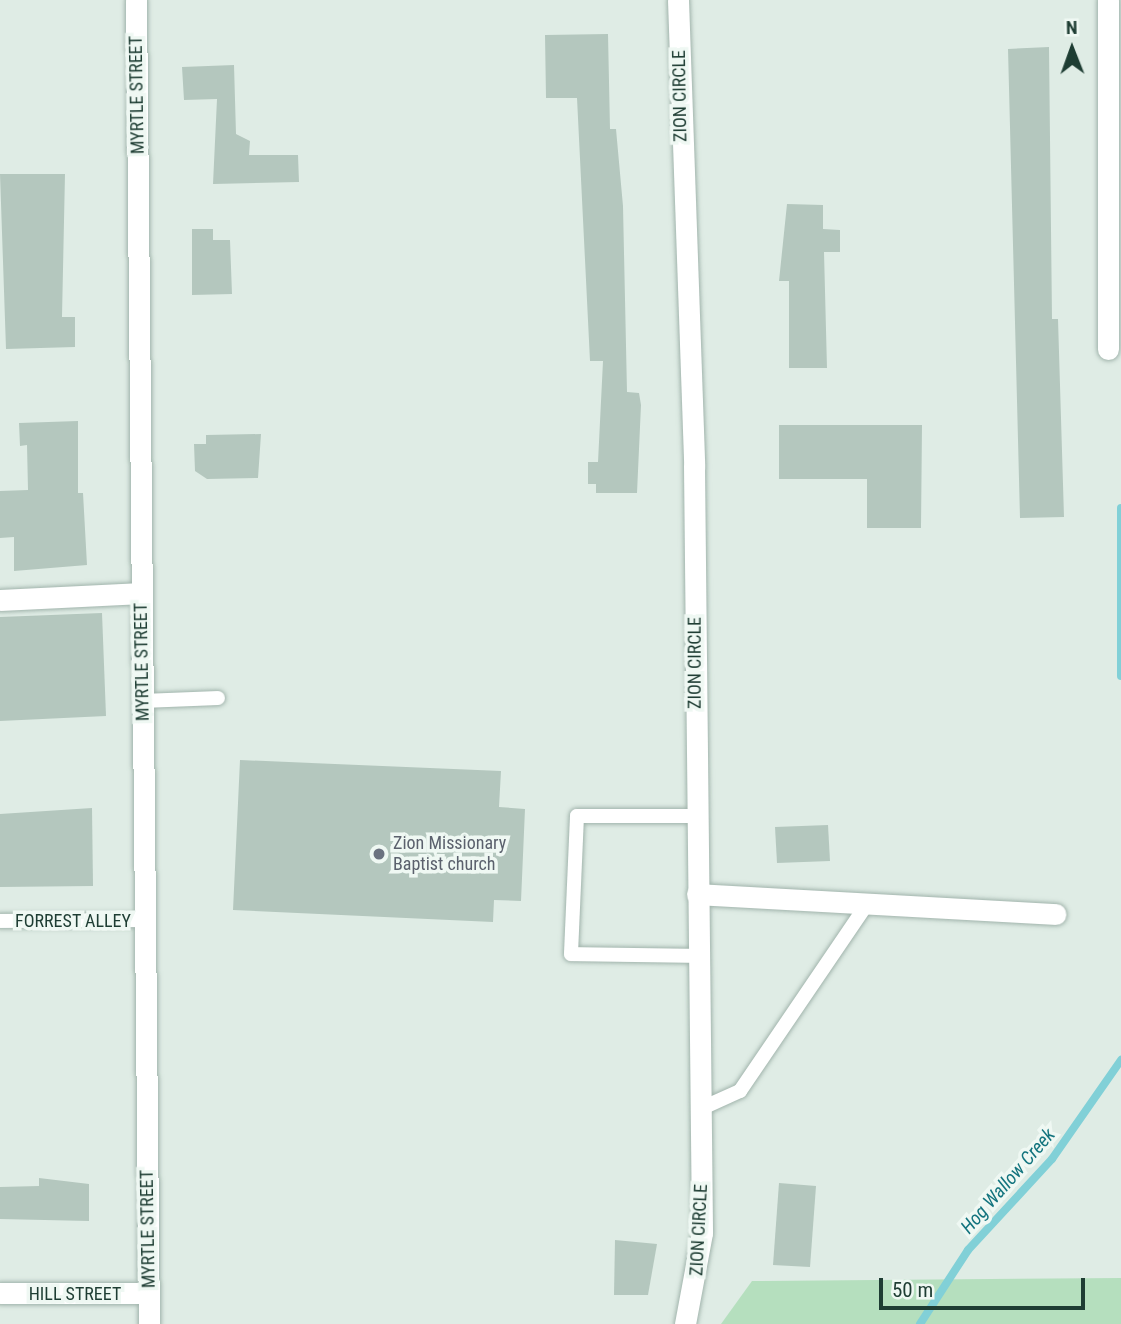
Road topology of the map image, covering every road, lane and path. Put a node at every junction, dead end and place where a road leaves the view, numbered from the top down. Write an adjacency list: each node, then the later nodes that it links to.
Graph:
1 (136, 0): 5 (street, MYRTLE STREET)
2 (678, 0): 9 (street, ZION CIRCLE)
3 (1108, 0): 4 (street)
4 (1108, 349)
5 (142, 593): 6 (street); 8 (street, MYRTLE STREET)
6 (0, 600)
7 (218, 698): 8 (lane)
8 (143, 701): 13 (street, MYRTLE STREET)
9 (696, 816): 10 (street, ZION CIRCLE); 15 (lane)
10 (697, 894): 11 (street); 15 (street, ZION CIRCLE)
11 (868, 903): 12 (street); 16 (lane)
12 (1055, 914)
13 (145, 920): 14 (lane, FORREST ALLEY); 18 (street, MYRTLE STREET)
14 (0, 922)
15 (698, 956): 16 (street, ZION CIRCLE)
16 (700, 1109): 20 (street, ZION CIRCLE)
17 (0, 1293): 18 (street, HILL STREET)
18 (149, 1293): 19 (street, MYRTLE STREET)
19 (149, 1324)
20 (685, 1324)

